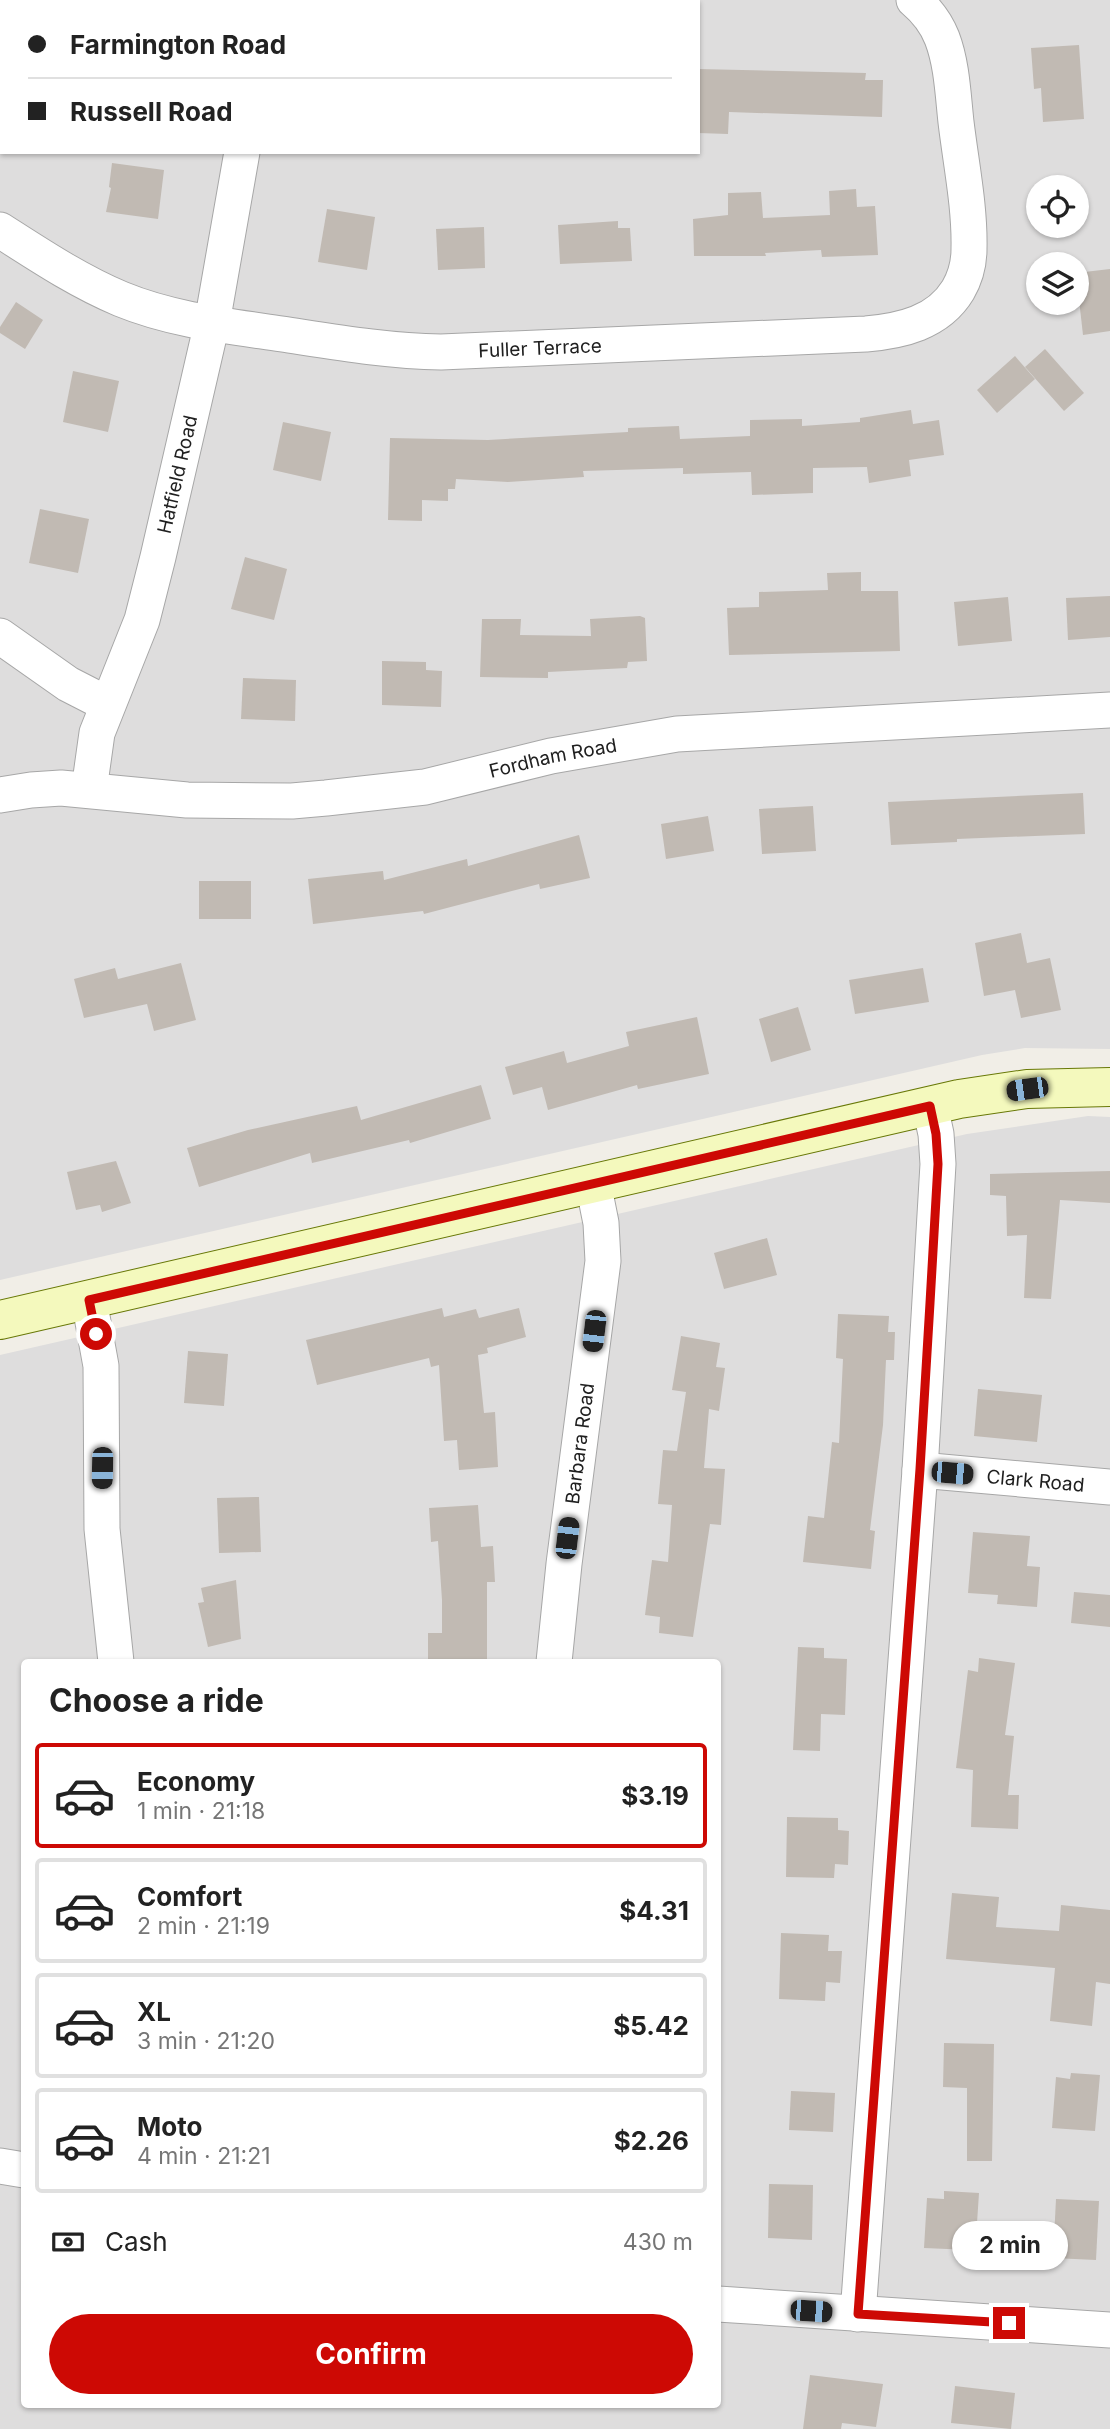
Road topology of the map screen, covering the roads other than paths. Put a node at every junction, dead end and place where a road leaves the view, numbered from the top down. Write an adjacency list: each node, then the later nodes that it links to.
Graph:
1 (914, 0): 4 (street, Fuller Terrace)
2 (242, 154): 4 (street, Hatfield Road)
3 (0, 230): 4 (street, Fuller Terrace)
4 (212, 323): 6 (street, Hatfield Road)
5 (0, 636): 6 (street)
6 (107, 704): 8 (street, Hatfield Road)
7 (1110, 710): 8 (street, Fordham Road)
8 (89, 790): 9 (street, Fordham Road)
9 (0, 795)
10 (1110, 1087): 11 (street)
11 (930, 1106): 12 (street); 15 (street)
12 (593, 1183): 13 (street); 18 (street, Barbara Road)
13 (89, 1300): 14 (street); 17 (street)
14 (0, 1320)
15 (920, 1469): 16 (street, Clark Road); 22 (street)
16 (1110, 1487)
17 (116, 1659)
18 (554, 1659)
19 (0, 2166): 20 (street)
20 (21, 2170)
21 (721, 2304): 22 (street)
22 (858, 2314): 23 (street)
23 (1110, 2330)

